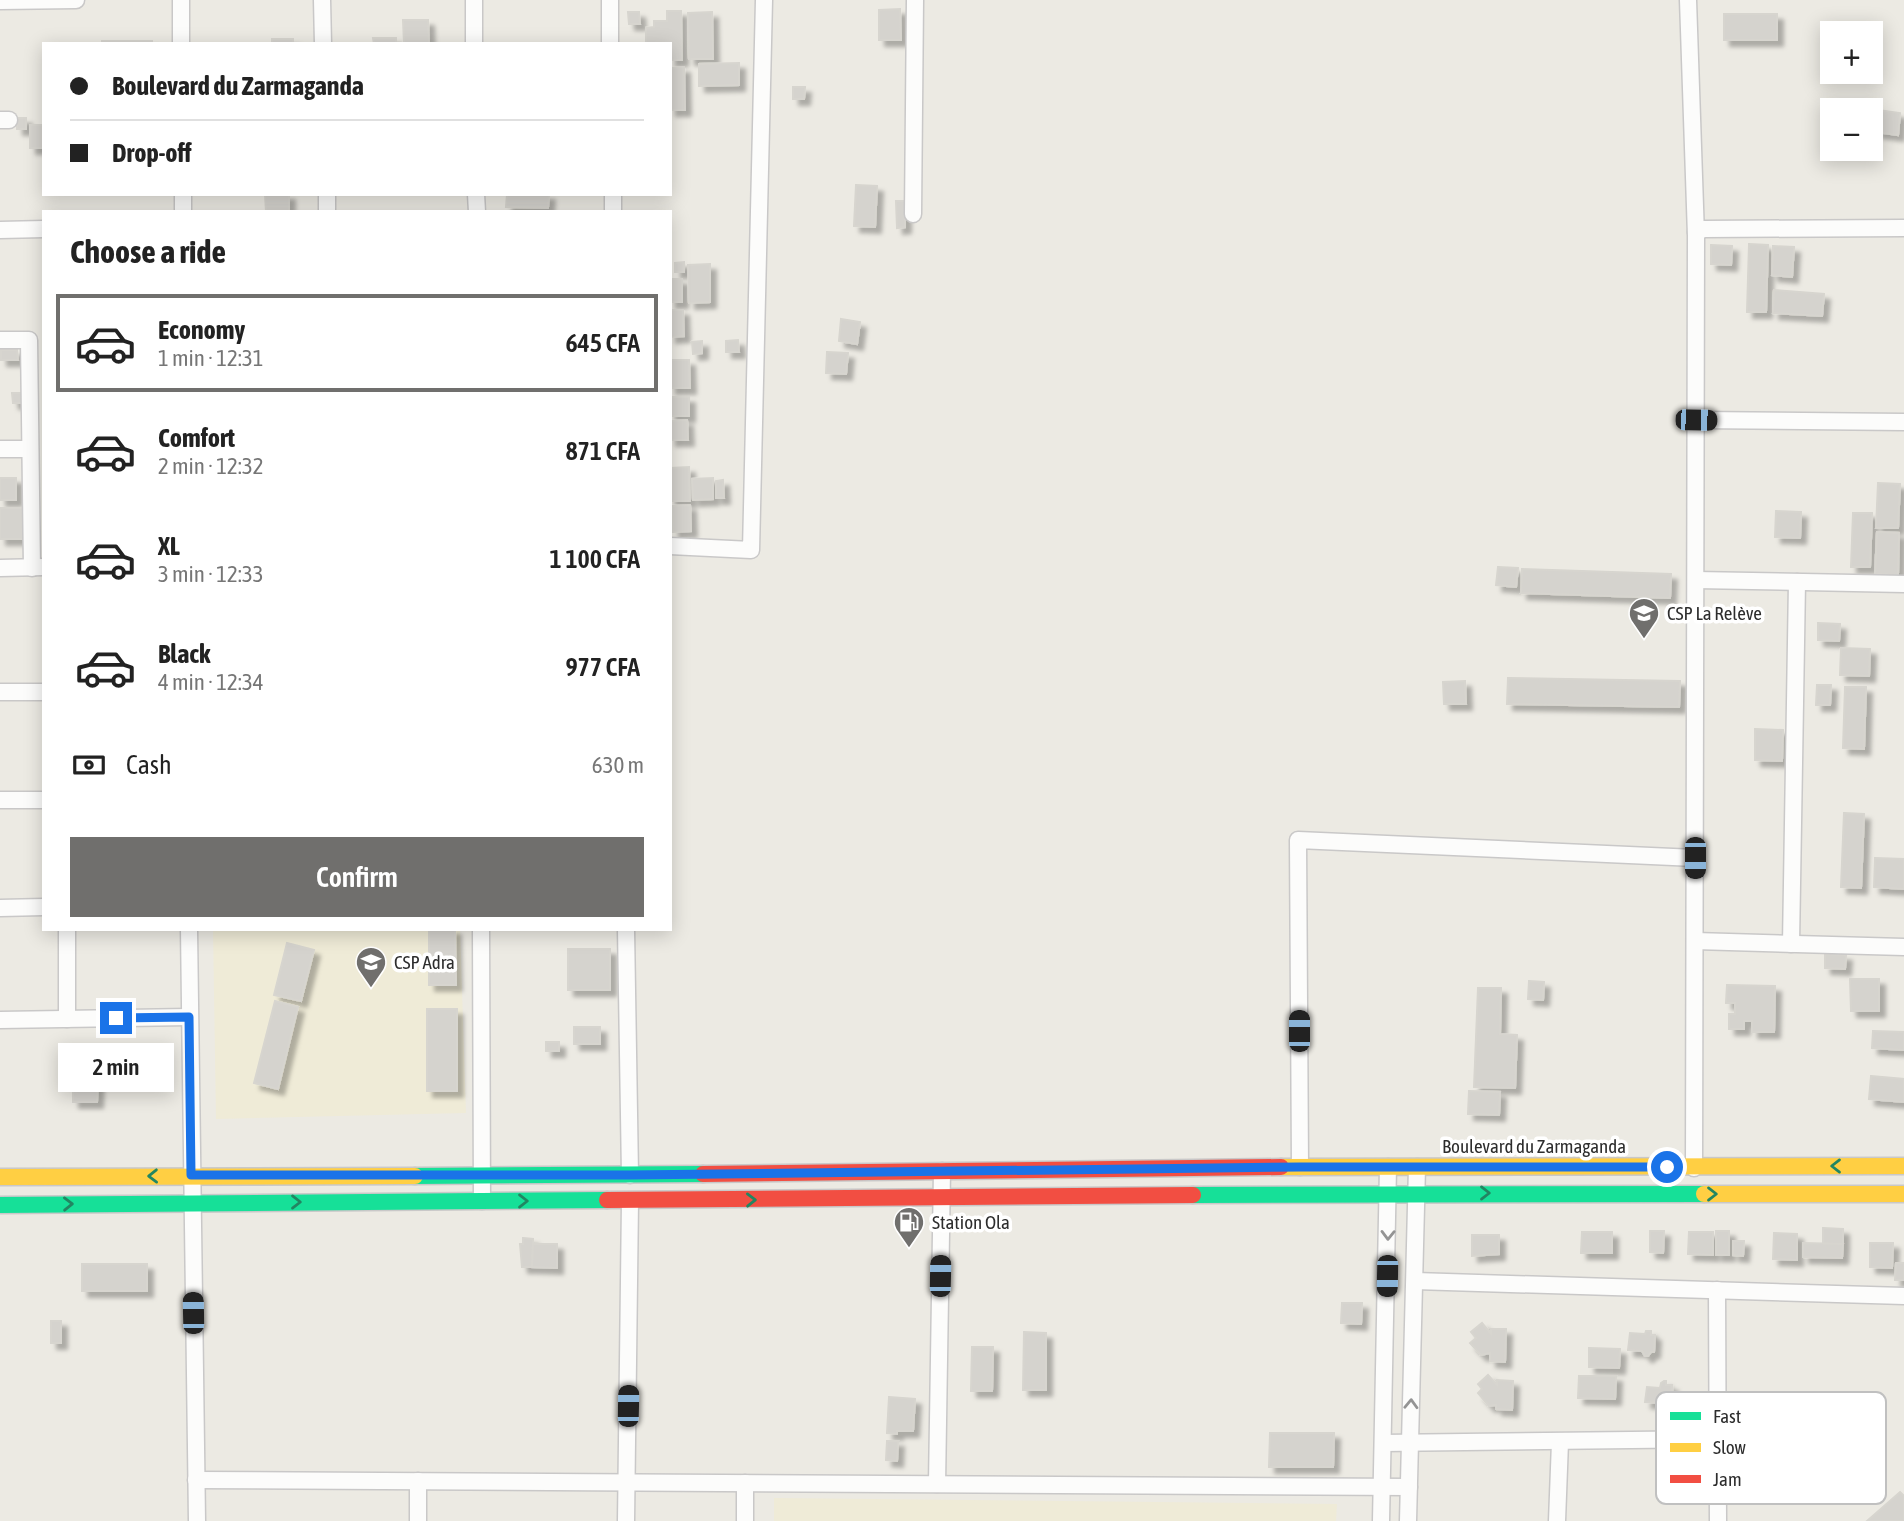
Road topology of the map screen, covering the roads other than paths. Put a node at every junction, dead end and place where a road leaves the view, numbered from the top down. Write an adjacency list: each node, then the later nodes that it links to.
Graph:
1 (76, 0): 9 (street)
2 (181, 0): 10 (street)
3 (322, 0): 11 (street)
4 (474, 0): 12 (street)
5 (610, 0): 13 (street)
6 (764, 0): 25 (street)
7 (915, 0): 14 (street)
8 (1689, 0): 18 (street)
9 (0, 1)
10 (181, 42)
11 (323, 42)
12 (474, 42)
13 (610, 42)
14 (913, 215)
15 (1904, 228): 18 (street)
16 (42, 229): 17 (street)
17 (0, 230)
18 (1696, 232): 21 (street)
19 (0, 340): 20 (street)
20 (37, 378): 24 (street)
21 (1696, 420): 22 (street); 28 (street)
22 (1904, 422)
23 (0, 449): 24 (street)
24 (30, 449): 27 (street)
25 (672, 546)
26 (0, 568): 27 (street)
27 (38, 568)
28 (1696, 580): 29 (street); 35 (street)
29 (1797, 582): 30 (street); 43 (street)
30 (1904, 584)
31 (0, 692): 32 (street)
32 (42, 692)
33 (0, 800): 34 (street)
34 (42, 800)
35 (1695, 858): 42 (street); 49 (street)
36 (42, 907): 37 (street)
37 (0, 908)
38 (67, 931): 46 (street)
39 (188, 931): 45 (street)
40 (481, 931): 54 (street)
41 (626, 931): 57 (street)
42 (1695, 942): 43 (street); 52 (street)
43 (1791, 944): 44 (street)
44 (1904, 947)
45 (189, 1017): 46 (street); 56 (street)
46 (67, 1019): 47 (street)
47 (0, 1020)
48 (1904, 1166): 52 (main road, Boulevard du Zarmaganda, one-way to 52)
49 (1300, 1167): 51 (main road, Boulevard du Zarmaganda); 53 (main road, Boulevard du Zarmaganda)
50 (1417, 1167): 51 (main road, Boulevard du Zarmaganda); 52 (main road, Boulevard du Zarmaganda); 59 (street)
51 (1381, 1168): 60 (street)
52 (1694, 1168)
53 (942, 1171): 55 (main road, Boulevard du Zarmaganda); 62 (street)
54 (481, 1174): 56 (main road, Boulevard du Zarmaganda); 57 (main road, Boulevard du Zarmaganda); 63 (street)
55 (715, 1174): 57 (main road, Boulevard du Zarmaganda); 65 (main road)
56 (191, 1175): 58 (main road, Boulevard du Zarmaganda, one-way to 58); 66 (street)
57 (630, 1175)
58 (0, 1177)
59 (1417, 1193): 60 (main road); 61 (main road, one-way to 61); 68 (street)
60 (1389, 1194): 62 (main road); 75 (street, one-way to 75)
61 (1904, 1194)
62 (941, 1198): 65 (main road, one-way to 62); 80 (street)
63 (481, 1201): 64 (main road, one-way to 64); 66 (main road, one-way to 63)
64 (631, 1201): 65 (main road); 78 (street)
65 (717, 1201)
66 (191, 1203): 67 (main road, one-way to 66); 76 (street)
67 (0, 1205)
68 (1415, 1281): 69 (street); 73 (street, one-way to 68)
69 (1717, 1290): 70 (street); 71 (street)
70 (1904, 1296)
71 (1717, 1392)
72 (1656, 1440): 74 (street)
73 (1410, 1442): 74 (street); 75 (street); 82 (street)
74 (1560, 1442): 89 (street)
75 (1382, 1443): 81 (street)
76 (196, 1480): 77 (street); 83 (street)
77 (418, 1481): 78 (street); 84 (street)
78 (626, 1482): 79 (street); 85 (street)
79 (745, 1483): 80 (street); 86 (street)
80 (937, 1484): 81 (street)
81 (1381, 1487): 82 (street); 87 (street)
82 (1409, 1488): 88 (street)
83 (197, 1521)
84 (418, 1521)
85 (626, 1521)
86 (745, 1521)
87 (1381, 1521)
88 (1408, 1521)
89 (1557, 1521)

